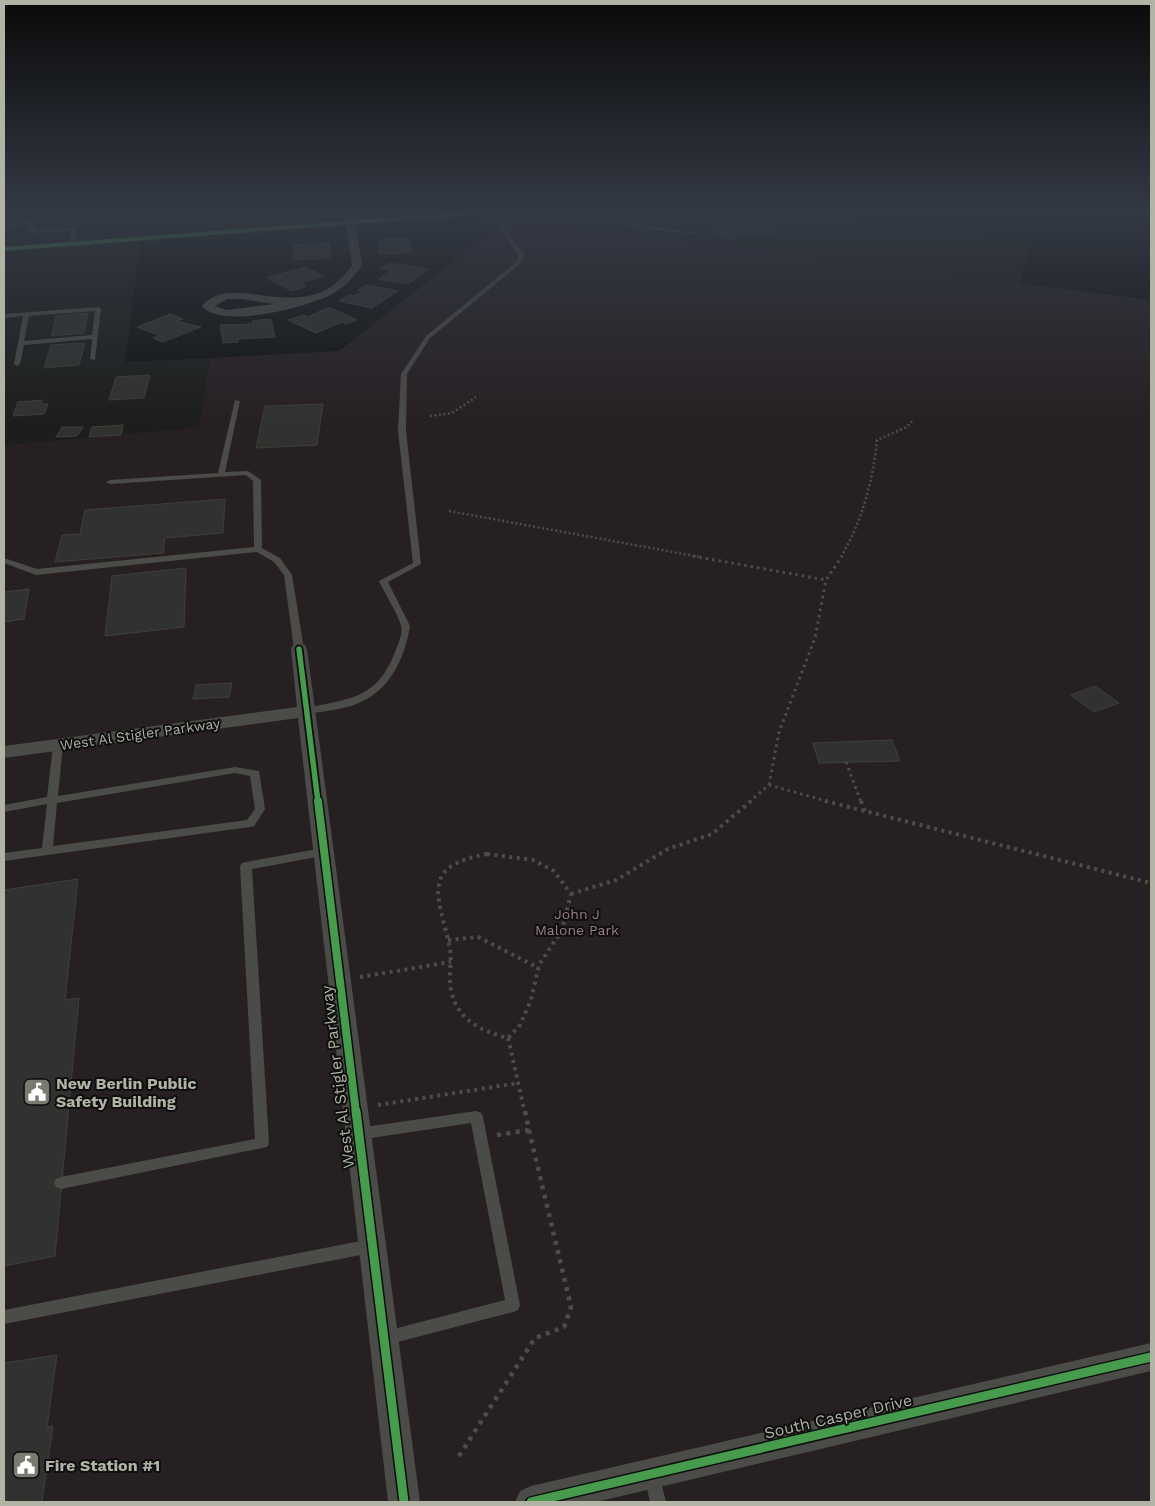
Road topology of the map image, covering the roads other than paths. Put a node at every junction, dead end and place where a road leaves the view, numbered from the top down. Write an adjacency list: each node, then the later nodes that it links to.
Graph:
1 (341, 281): 3 (street)
2 (495, 281): 16 (lane)
3 (306, 300): 3 (street)
4 (26, 315): 5 (lane); 6 (lane); 7 (lane)
5 (4, 316)
6 (95, 338): 7 (lane); 8 (lane)
7 (20, 343): 9 (lane)
8 (93, 359)
9 (17, 364)
10 (237, 401): 11 (lane)
11 (221, 475): 12 (lane); 13 (lane)
12 (110, 482)
13 (258, 550): 14 (lane); 15 (lane)
14 (4, 560)
15 (299, 649): 16 (street, West Al Stigler Parkway)
16 (306, 711): 17 (street, West Al Stigler Parkway); 22 (street, West Al Stigler Parkway)
17 (58, 745): 18 (street, West Al Stigler Parkway); 19 (lane)
18 (4, 752)
19 (52, 800): 20 (lane); 21 (lane); 21 (lane)
20 (4, 808)
21 (47, 851): 23 (lane)
22 (323, 852): 24 (street, West Al Stigler Parkway); 25 (lane)
23 (4, 857)
24 (358, 1134): 26 (street, West Al Stigler Parkway); 28 (lane)
25 (61, 1183)
26 (372, 1246): 27 (lane); 28 (street, West Al Stigler Parkway)
27 (4, 1317)
28 (383, 1339): 31 (street, West Al Stigler Parkway)
29 (1151, 1357): 30 (street, South Casper Drive)
30 (655, 1488): 32 (street, South Casper Drive)
31 (404, 1502)
32 (532, 1502)

